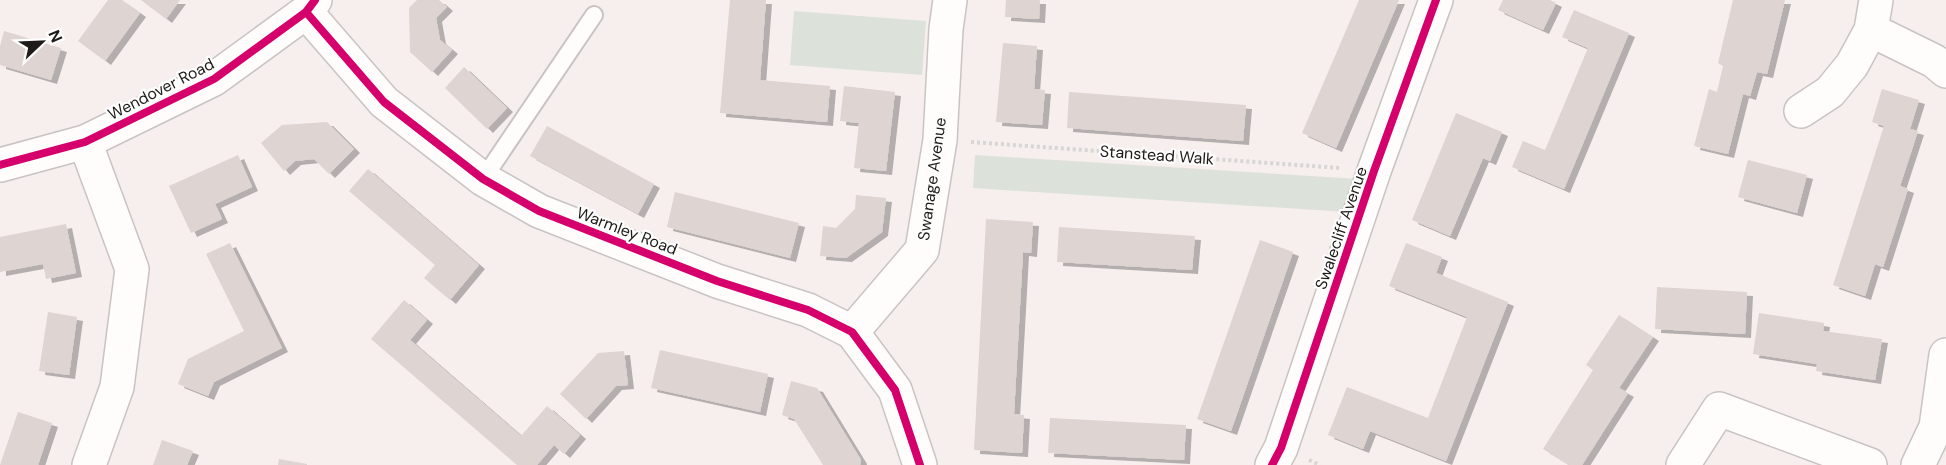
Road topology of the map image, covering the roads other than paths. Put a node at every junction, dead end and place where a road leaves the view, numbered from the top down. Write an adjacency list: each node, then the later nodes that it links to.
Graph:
1 (950, 0): 11 (street, Swanage Avenue)
2 (1436, 0): 15 (street, Swalecliff Avenue)
3 (310, 6): 8 (street, Wendover Road); 10 (street, Warmley Road)
4 (594, 15): 10 (lane)
5 (1874, 15): 6 (street); 7 (street)
6 (1946, 71)
7 (1801, 111)
8 (85, 142): 9 (street, Wendover Road); 13 (street)
9 (0, 165)
10 (483, 178): 11 (street, Warmley Road)
11 (852, 332): 14 (street, Warmley Road)
12 (1946, 355): 18 (street)
13 (89, 465)
14 (920, 465)
15 (1272, 465)
16 (1683, 465): 17 (street)
17 (1870, 465)
18 (1918, 465)

